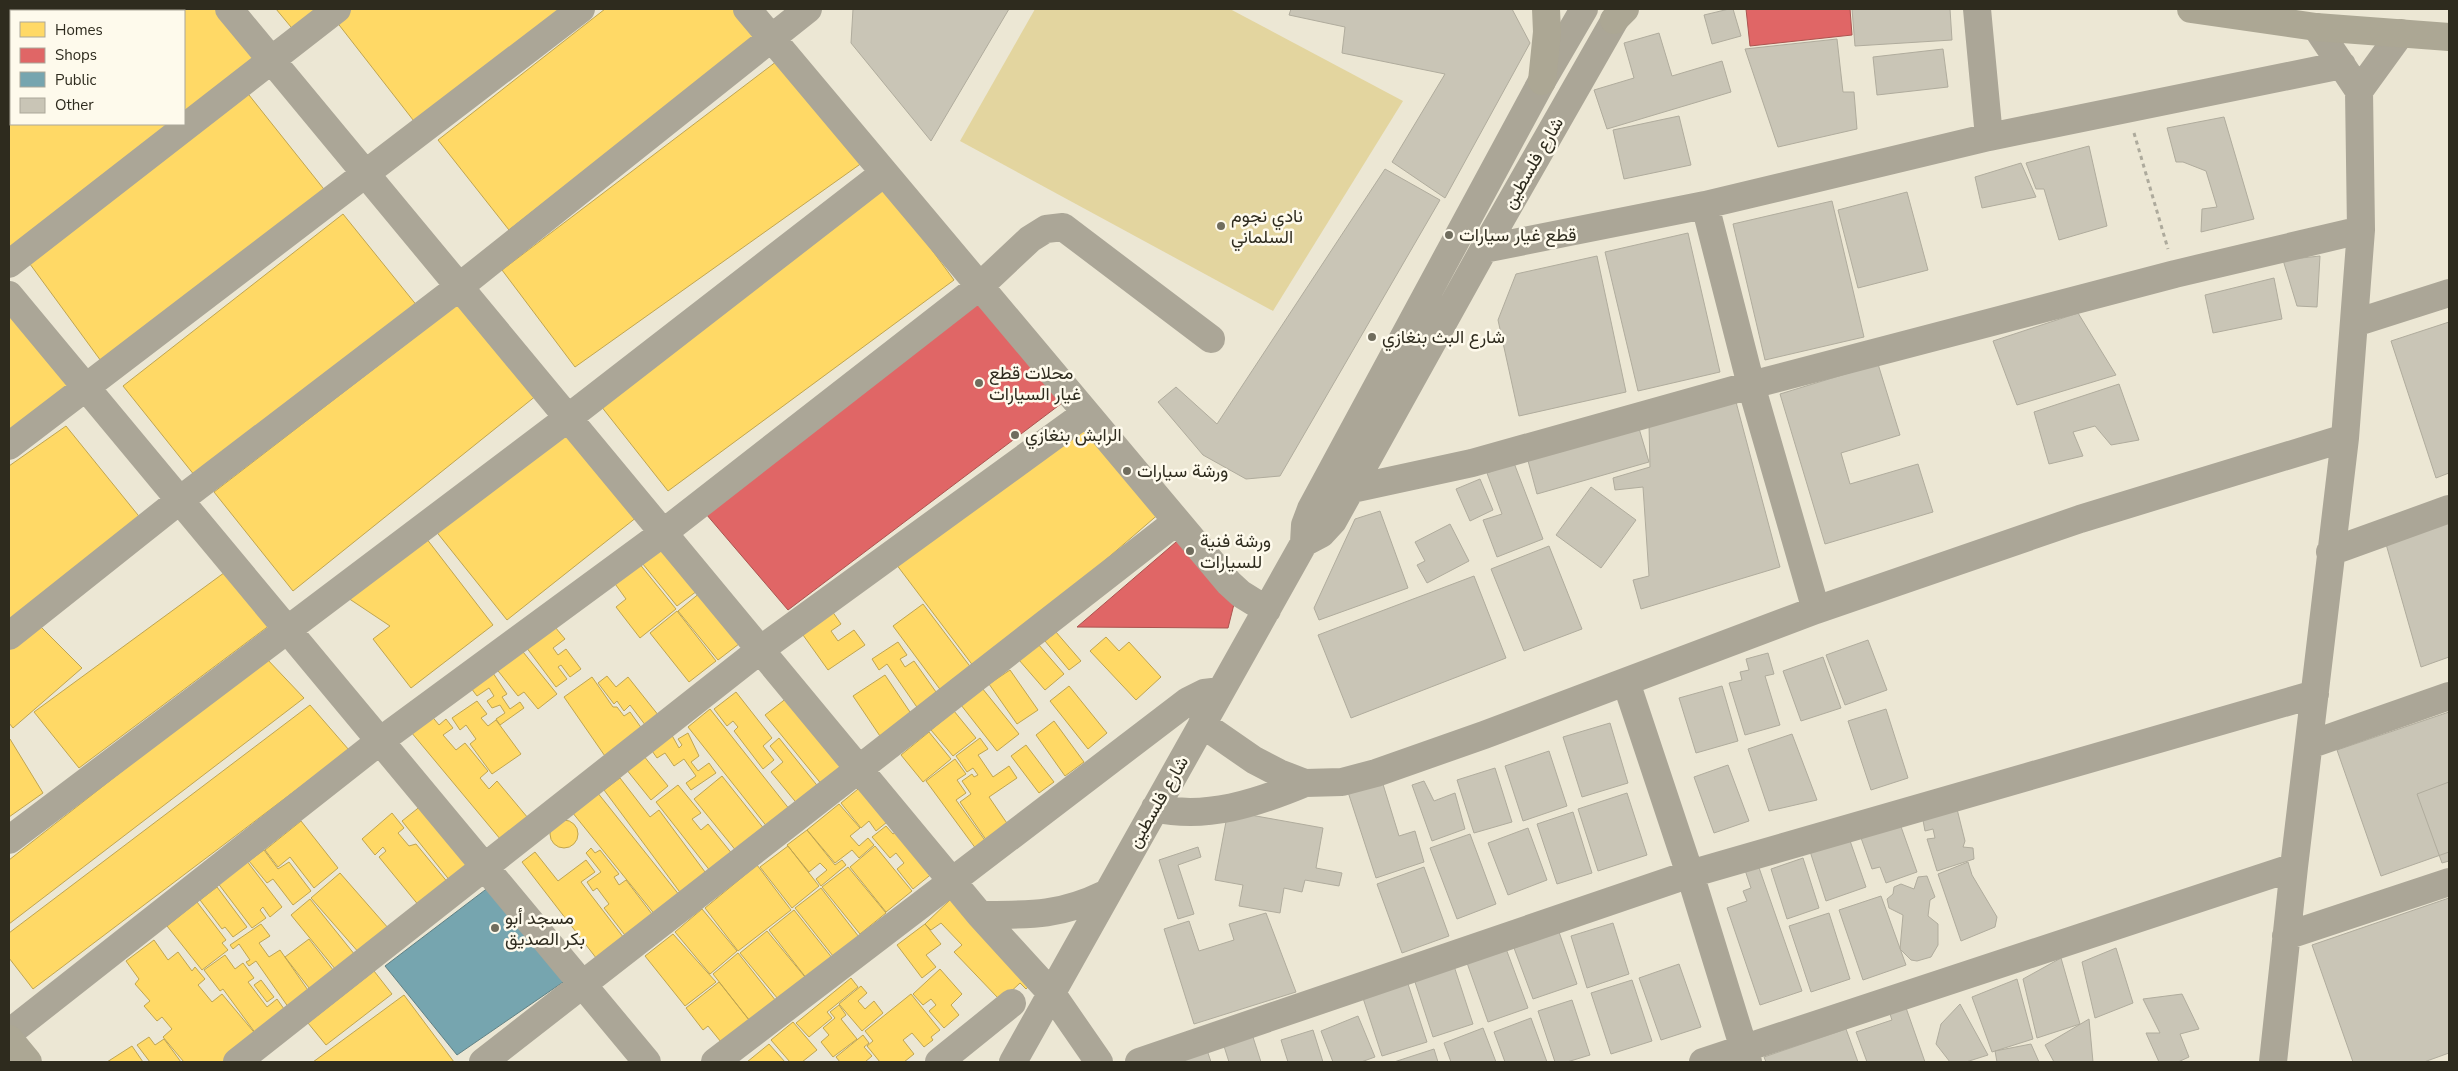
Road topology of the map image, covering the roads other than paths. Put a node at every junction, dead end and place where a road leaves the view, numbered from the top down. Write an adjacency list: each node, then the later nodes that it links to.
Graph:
1 (229, 9): 15 (street)
2 (337, 9): 15 (street)
3 (581, 9): 21 (street)
4 (747, 9): 13 (street)
5 (808, 9): 13 (street)
6 (1546, 9): 17 (main road)
7 (1584, 9): 17 (street, شارع فلسطين)
8 (1977, 9): 19 (street)
9 (2191, 9): 11 (main road)
10 (1620, 12): 24 (street, شارع فلسطين)
11 (2316, 27): 12 (main road); 16 (street)
12 (2401, 33): 14 (main road); 18 (street)
13 (771, 37): 20 (street); 27 (street)
14 (2449, 37)
15 (270, 59): 21 (street); 25 (street)
16 (2342, 65): 18 (street); 19 (street)
17 (1542, 81): 43 (street, شارع فلسطين)
18 (2360, 91): 23 (street)
19 (1989, 137): 22 (street)
20 (884, 173): 26 (street); 35 (street)
21 (366, 175): 27 (street); 33 (street)
22 (1705, 205): 24 (street); 32 (street)
23 (2361, 230): 30 (street); 32 (street)
24 (1484, 249): 38 (street, شارع فلسطين)
25 (9, 264)
26 (980, 286): 31 (street); 34 (street); 42 (street)
27 (459, 288): 35 (street); 39 (street)
28 (2449, 293): 30 (street)
29 (9, 294): 33 (street)
30 (2356, 323): 36 (street)
31 (1210, 339)
32 (1751, 385): 38 (street); 46 (street)
33 (85, 386): 37 (street); 39 (street)
34 (1086, 413): 41 (street); 49 (street)
35 (568, 418): 42 (street); 47 (street)
36 (2345, 438): 44 (street); 46 (street)
37 (9, 446)
38 (1352, 489): 43 (street, شارع فلسطين)
39 (180, 500): 47 (street); 48 (street)
40 (2449, 509): 44 (street)
41 (1177, 520): 45 (street); 57 (street)
42 (663, 533): 49 (street); 55 (street)
43 (1304, 543): 45 (street, شارع فلسطين)
44 (2330, 552): 52 (street)
45 (1267, 610): 51 (street, شارع فلسطين)
46 (1816, 610): 50 (street)
47 (286, 629): 55 (street); 60 (street)
48 (9, 636)
49 (760, 650): 57 (street); 61 (street)
50 (1626, 682): 58 (street); 63 (street)
51 (1221, 691): 54 (street, شارع فلسطين); 64 (street)
52 (2315, 694): 56 (street); 63 (street)
53 (2449, 696): 56 (street)
54 (1202, 724): 58 (street); 59 (street, شارع فلسطين)
55 (380, 741): 61 (street); 72 (street)
56 (2309, 745): 62 (street)
57 (859, 769): 64 (street); 69 (street)
58 (1306, 783): 59 (street)
59 (1154, 808): 66 (street, شارع فلسطين)
60 (9, 840)
61 (484, 866): 69 (street); 76 (street)
62 (2294, 867): 68 (street); 74 (street)
63 (1690, 874): 74 (street); 83 (street)
64 (952, 881): 67 (street); 79 (street)
65 (2449, 882): 68 (street)
66 (1106, 894): 67 (street); 70 (street, شارع فلسطين)
67 (980, 915): 70 (street)
68 (2286, 936): 85 (street)
69 (582, 985): 77 (street); 78 (street)
70 (1052, 994): 81 (street, شارع فلسطين); 82 (street)
71 (1012, 1002): 80 (street)
72 (9, 1033)
73 (9, 1039): 75 (main road)
74 (1746, 1055): 84 (street)
75 (28, 1062)
76 (237, 1062)
77 (483, 1062)
78 (647, 1062)
79 (715, 1062)
80 (939, 1062)
81 (1013, 1062)
82 (1099, 1062)
83 (1139, 1062)
84 (1703, 1062)
85 (2273, 1062)

